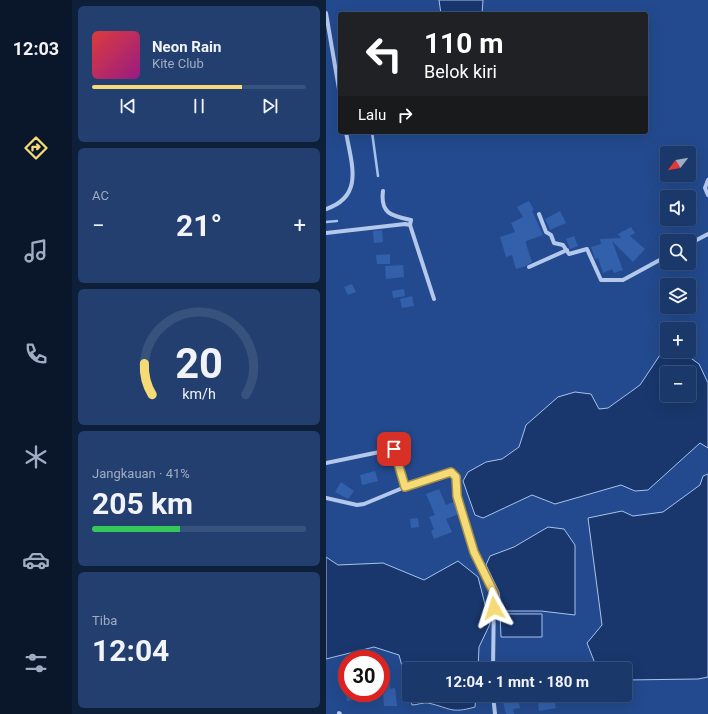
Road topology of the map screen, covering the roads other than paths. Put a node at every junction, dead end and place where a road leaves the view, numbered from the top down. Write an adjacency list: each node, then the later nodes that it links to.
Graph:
1 (326, 13): 2 (street)
2 (327, 25): 3 (street)
3 (328, 34): 4 (street)
4 (338, 85)
5 (346, 134): 9 (street)
6 (708, 180): 8 (street)
7 (383, 191): 11 (street)
8 (708, 194)
9 (326, 209)
10 (540, 214): 15 (street)
11 (410, 225): 12 (street); 18 (street)
12 (326, 233)
13 (708, 234): 14 (street)
14 (696, 240)
15 (567, 250): 16 (street); 17 (street)
16 (660, 260)
17 (529, 267)
18 (434, 299)
19 (326, 463): 20 (street)
20 (405, 487): 21 (street); 22 (street)
21 (326, 498)
22 (493, 662)
23 (494, 702): 24 (street)
24 (495, 714)

